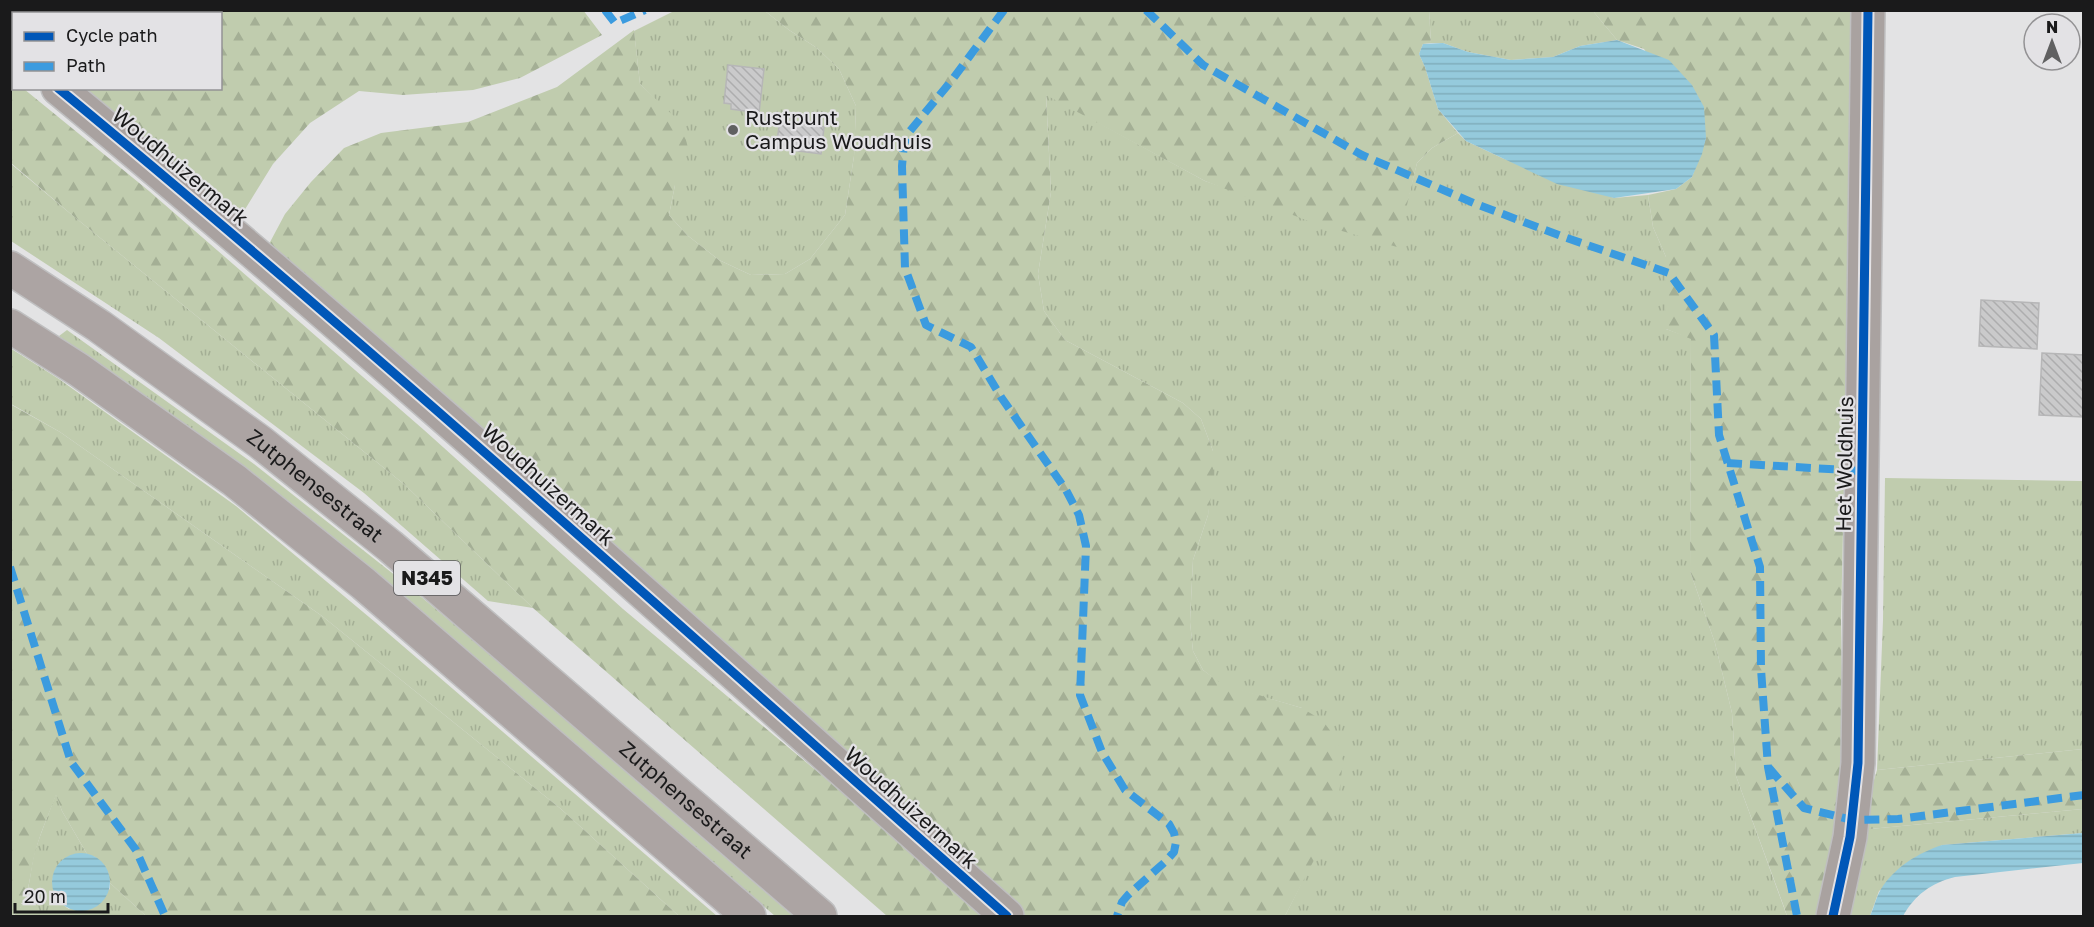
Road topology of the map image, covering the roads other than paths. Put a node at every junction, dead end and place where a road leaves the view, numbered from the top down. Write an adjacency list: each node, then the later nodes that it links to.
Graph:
1 (1868, 10): 8 (street, Het Woldhuis)
2 (60, 90): 7 (street, Woudhuizermark)
3 (10, 268): 6 (main road, Zutphensestraat / N345)
4 (10, 326): 5 (main road, N345)
5 (749, 916)
6 (820, 916)
7 (1007, 916)
8 (1833, 916)

